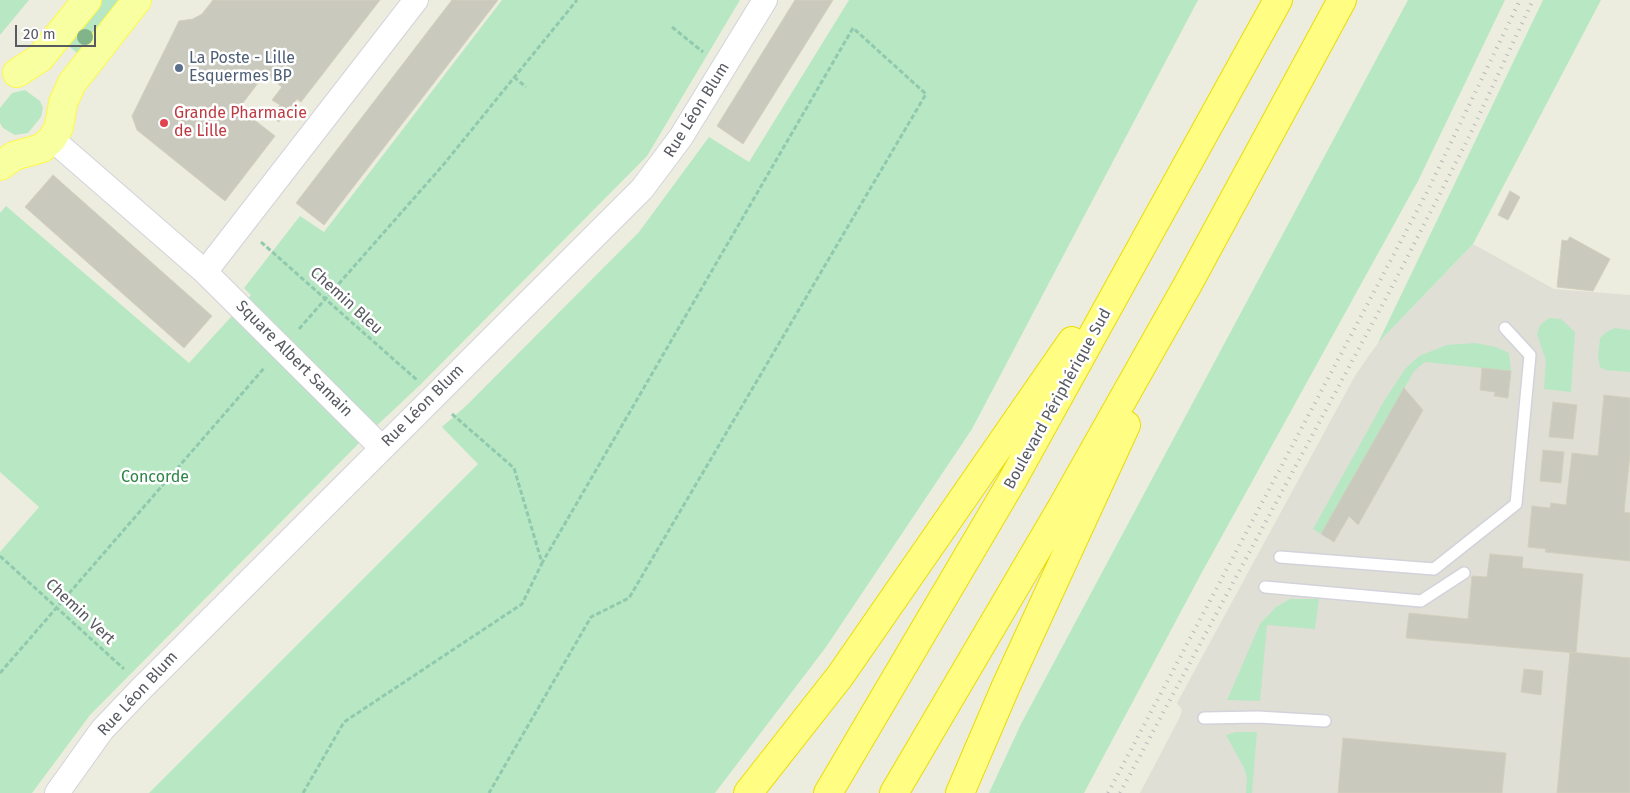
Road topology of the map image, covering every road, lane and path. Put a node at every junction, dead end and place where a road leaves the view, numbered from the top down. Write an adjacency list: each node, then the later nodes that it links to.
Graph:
1 (87, 0): 9 (main road)
2 (137, 0): 12 (main road)
3 (416, 0): 16 (street)
4 (765, 0): 8 (street, Rue Léon Blum)
5 (1278, 0): 15 (highway, Boulevard Périphérique Sud)
6 (1342, 0): 18 (highway)
7 (672, 27): 8 (path)
8 (723, 68): 20 (street, Rue Léon Blum)
9 (9, 76): 12 (main road)
10 (514, 77): 11 (path)
11 (526, 87)
12 (57, 126): 13 (main road); 17 (street, Square Albert Samain)
13 (12, 151): 14 (main road)
14 (0, 166)
15 (1160, 215): 34 (highway); 35 (highway, Boulevard Périphérique Sud)
16 (242, 225): 17 (street); 20 (path, Chemin Bleu)
17 (206, 272): 21 (street, Square Albert Samain)
18 (1188, 284): 27 (highway); 36 (highway)
19 (1506, 328): 23 (lane)
20 (434, 397): 21 (street, Rue Léon Blum); 24 (path, Chemin Bleu)
21 (382, 448): 28 (street, Rue Léon Blum)
22 (0, 556): 28 (path, Chemin Vert)
23 (1280, 557)
24 (542, 563): 32 (path); 33 (path)
25 (1464, 573): 26 (lane)
26 (1265, 587)
27 (1006, 686): 37 (highway); 38 (highway)
28 (141, 688): 31 (street, Rue Léon Blum)
29 (1204, 718): 30 (lane)
30 (1326, 721)
31 (57, 793)
32 (303, 793)
33 (489, 793)
34 (748, 793)
35 (828, 793)
36 (894, 793)
37 (952, 793)
38 (960, 793)

